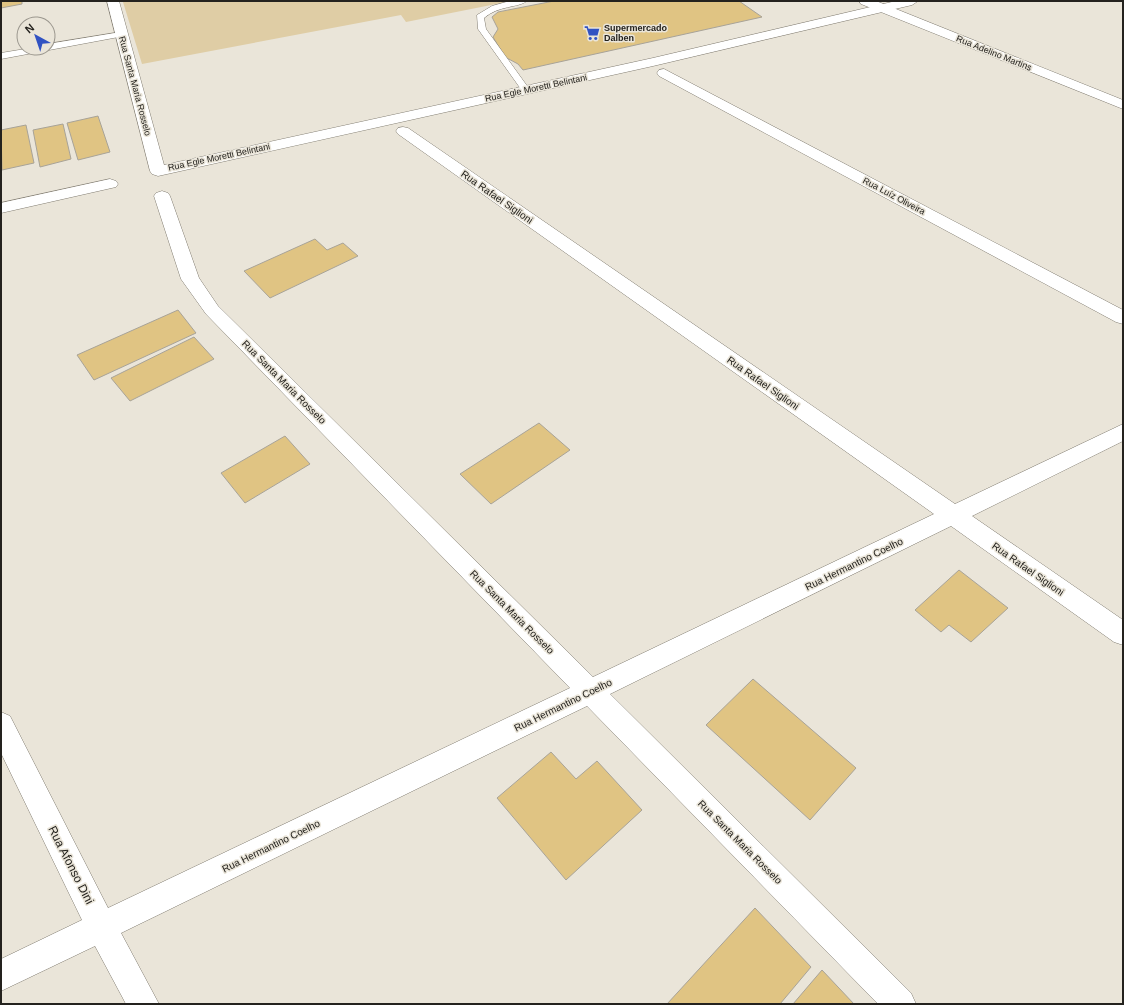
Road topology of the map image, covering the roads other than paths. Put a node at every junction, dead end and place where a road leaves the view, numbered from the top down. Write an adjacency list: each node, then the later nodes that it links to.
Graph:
1 (113, 1): 6 (street, Rua Santa Maria Rosselo)
2 (523, 1): 11 (lane)
3 (865, 1): 5 (street, Rua Adelino Martins)
4 (912, 1): 5 (street, Rua Egle Moretti Belintani)
5 (884, 8): 11 (street, Rua Egle Moretti Belintani); 12 (street, Rua Adelino Martins)
6 (121, 34): 7 (lane); 14 (street, Rua Santa Maria Rosselo)
7 (56, 46)
8 (16, 53): 9 (lane)
9 (1, 56)
10 (664, 73): 18 (street, Rua Luíz Oliveira)
11 (526, 90): 14 (street, Rua Egle Moretti Belintani)
12 (1123, 105)
13 (403, 131): 20 (street, Rua Rafael Siglioni)
14 (158, 171)
15 (110, 184): 17 (street)
16 (162, 196): 22 (street, Rua Santa Maria Rosselo)
17 (1, 208)
18 (1123, 318)
19 (1123, 432): 20 (street, Rua Hermantino Coelho)
20 (952, 516): 21 (street, Rua Rafael Siglioni); 22 (street, Rua Hermantino Coelho)
21 (1123, 634)
22 (591, 692): 24 (street, Rua Hermantino Coelho); 27 (street, Rua Santa Maria Rosselo)
23 (1, 725): 24 (street, Rua Afonso Dini)
24 (102, 928): 25 (street, Rua Hermantino Coelho); 26 (street, Rua Afonso Dini)
25 (1, 975)
26 (143, 1004)
27 (900, 1004)

